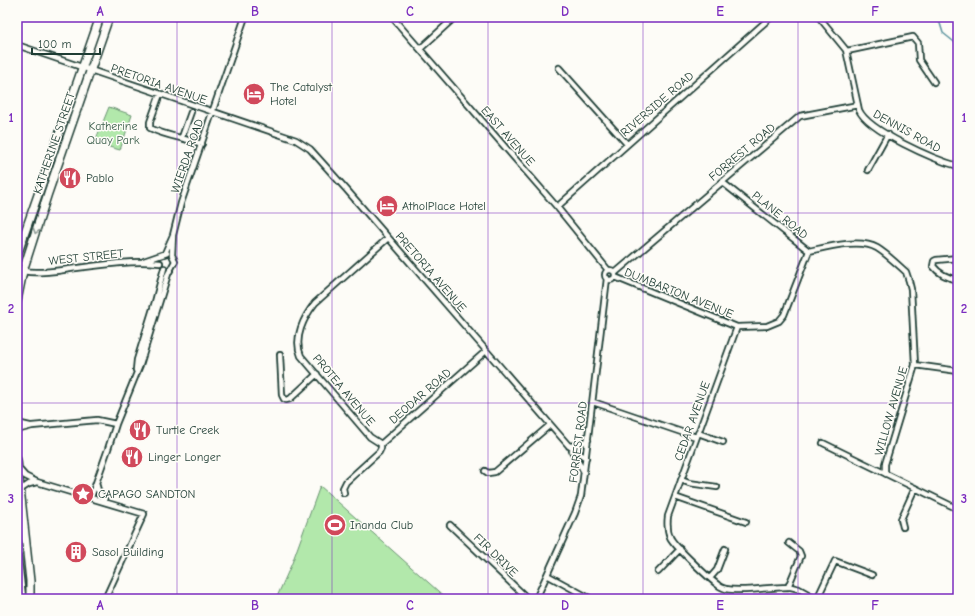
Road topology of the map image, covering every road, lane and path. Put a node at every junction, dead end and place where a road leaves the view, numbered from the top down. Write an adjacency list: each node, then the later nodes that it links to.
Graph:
1 (100, 17): 12 (main road, KATHERINE STREET)
2 (104, 17): 12 (main road)
3 (109, 17): 14 (main road, KATHERINE STREET)
4 (244, 17): 19 (street, WIERDA ROAD)
5 (392, 17): 10 (street, EAST AVENUE)
6 (455, 17): 10 (street)
7 (771, 17): 23 (street, RIVERSIDE ROAD)
8 (819, 17): 11 (street, DENNIS ROAD)
9 (17, 45): 12 (street, PRETORIA AVENUE)
10 (420, 48): 27 (street, EAST AVENUE)
11 (847, 51): 15 (street); 17 (street, DENNIS ROAD)
12 (82, 68): 14 (street, PRETORIA AVENUE); 34 (main road, KATHERINE STREET)
13 (559, 68): 23 (street)
14 (91, 71): 16 (street, PRETORIA AVENUE); 37 (main road); 42 (main road, KATHERINE STREET, one-way to 42)
15 (934, 82)
16 (160, 94): 19 (street, PRETORIA AVENUE); 21 (street)
17 (858, 105): 20 (street, DENNIS ROAD); 26 (street, FORREST ROAD)
18 (190, 112): 21 (street)
19 (212, 112): 22 (street, WIERDA ROAD); 29 (street, PRETORIA AVENUE)
20 (888, 134): 24 (street, DENNIS ROAD); 25 (street)
21 (182, 137): 22 (street)
22 (202, 144): 28 (street, WIERDA ROAD)
23 (627, 144): 27 (street, RIVERSIDE ROAD)
24 (958, 166)
25 (868, 170)
26 (722, 182): 31 (street, PLANE ROAD); 44 (street, FORREST ROAD)
27 (556, 207): 41 (street, EAST AVENUE)
28 (173, 235): 32 (street, WIERDA ROAD); 33 (street, WIERDA ROAD)
29 (388, 238): 51 (street, PRETORIA AVENUE); 55 (street, PROTEA AVENUE)
30 (876, 248): 31 (street, PLANE ROAD); 53 (street, WILLOW AVENUE)
31 (809, 251): 50 (street, DUMBARTON AVENUE)
32 (163, 254): 33 (street); 36 (street, WEST STREET); 38 (street)
33 (172, 254): 40 (street)
34 (17, 255)
35 (958, 258): 47 (street)
36 (142, 261): 38 (street, WEST STREET); 43 (street, WEST STREET)
37 (17, 262)
38 (160, 263): 39 (street)
39 (164, 268): 40 (street); 49 (street)
40 (170, 268): 49 (street)
41 (608, 270): 44 (street); 45 (street)
42 (23, 271): 43 (street, WEST STREET); 46 (main road, KATHERINE STREET)
43 (31, 272): 46 (street)
44 (615, 275): 45 (street); 50 (street, DUMBARTON AVENUE)
45 (607, 278): 56 (street, FORREST ROAD)
46 (21, 279): 48 (main road, KATHERINE STREET)
47 (958, 280)
48 (17, 301)
49 (151, 321): 58 (street)
50 (737, 327): 62 (street, CEDAR AVENUE)
51 (486, 351): 59 (street, PRETORIA AVENUE); 66 (street, DEODAR ROAD)
52 (280, 355): 55 (street)
53 (915, 365): 54 (street); 73 (street, WILLOW AVENUE)
54 (958, 371)
55 (317, 374): 66 (street, PROTEA AVENUE)
56 (592, 402): 62 (street); 63 (street, FORREST ROAD)
57 (17, 423): 60 (street)
58 (116, 424): 60 (street); 76 (street)
59 (550, 425): 67 (street, PRETORIA AVENUE); 71 (street)
60 (32, 426): 61 (street)
61 (17, 430)
62 (697, 435): 64 (street); 74 (street, CEDAR AVENUE)
63 (588, 440): 67 (street); 68 (street, FORREST ROAD)
64 (723, 442)
65 (823, 443): 73 (street)
66 (380, 444): 80 (street, DEODAR ROAD)
67 (569, 446): 68 (street, PRETORIA AVENUE); 72 (street)
68 (586, 458): 72 (street, FORREST ROAD)
69 (17, 460): 70 (main road)
70 (18, 468): 75 (street); 79 (main road)
71 (485, 471)
72 (584, 472): 95 (street, FORREST ROAD)
73 (886, 474): 78 (street)
74 (681, 480): 77 (street); 82 (street, CEDAR AVENUE)
75 (37, 482): 79 (street); 81 (street)
76 (96, 482): 81 (street); 83 (street)
77 (717, 487)
78 (915, 488): 84 (street); 87 (street)
79 (20, 490): 92 (main road)
80 (344, 493)
81 (90, 497): 83 (street)
82 (675, 497): 85 (street); 89 (street, CEDAR AVENUE)
83 (106, 502): 103 (street)
84 (958, 509)
85 (746, 522)
86 (450, 525): 104 (street, FIR DRIVE)
87 (903, 527)
88 (789, 543): 100 (street)
89 (680, 549): 94 (street); 97 (street)
90 (725, 549): 97 (street)
91 (17, 557): 93 (main road)
92 (28, 568): 93 (street); 102 (main road)
93 (18, 570): 98 (main road)
94 (658, 572)
95 (547, 575): 105 (street, FORREST ROAD); 106 (street)
96 (872, 575): 107 (street)
97 (710, 578): 100 (street)
98 (19, 585): 101 (main road)
99 (958, 585): 108 (street)
100 (788, 587): 107 (street)
101 (22, 599)
102 (30, 599)
103 (105, 599)
104 (528, 599)
105 (536, 599)
106 (592, 599)
107 (817, 599)
108 (954, 599)

